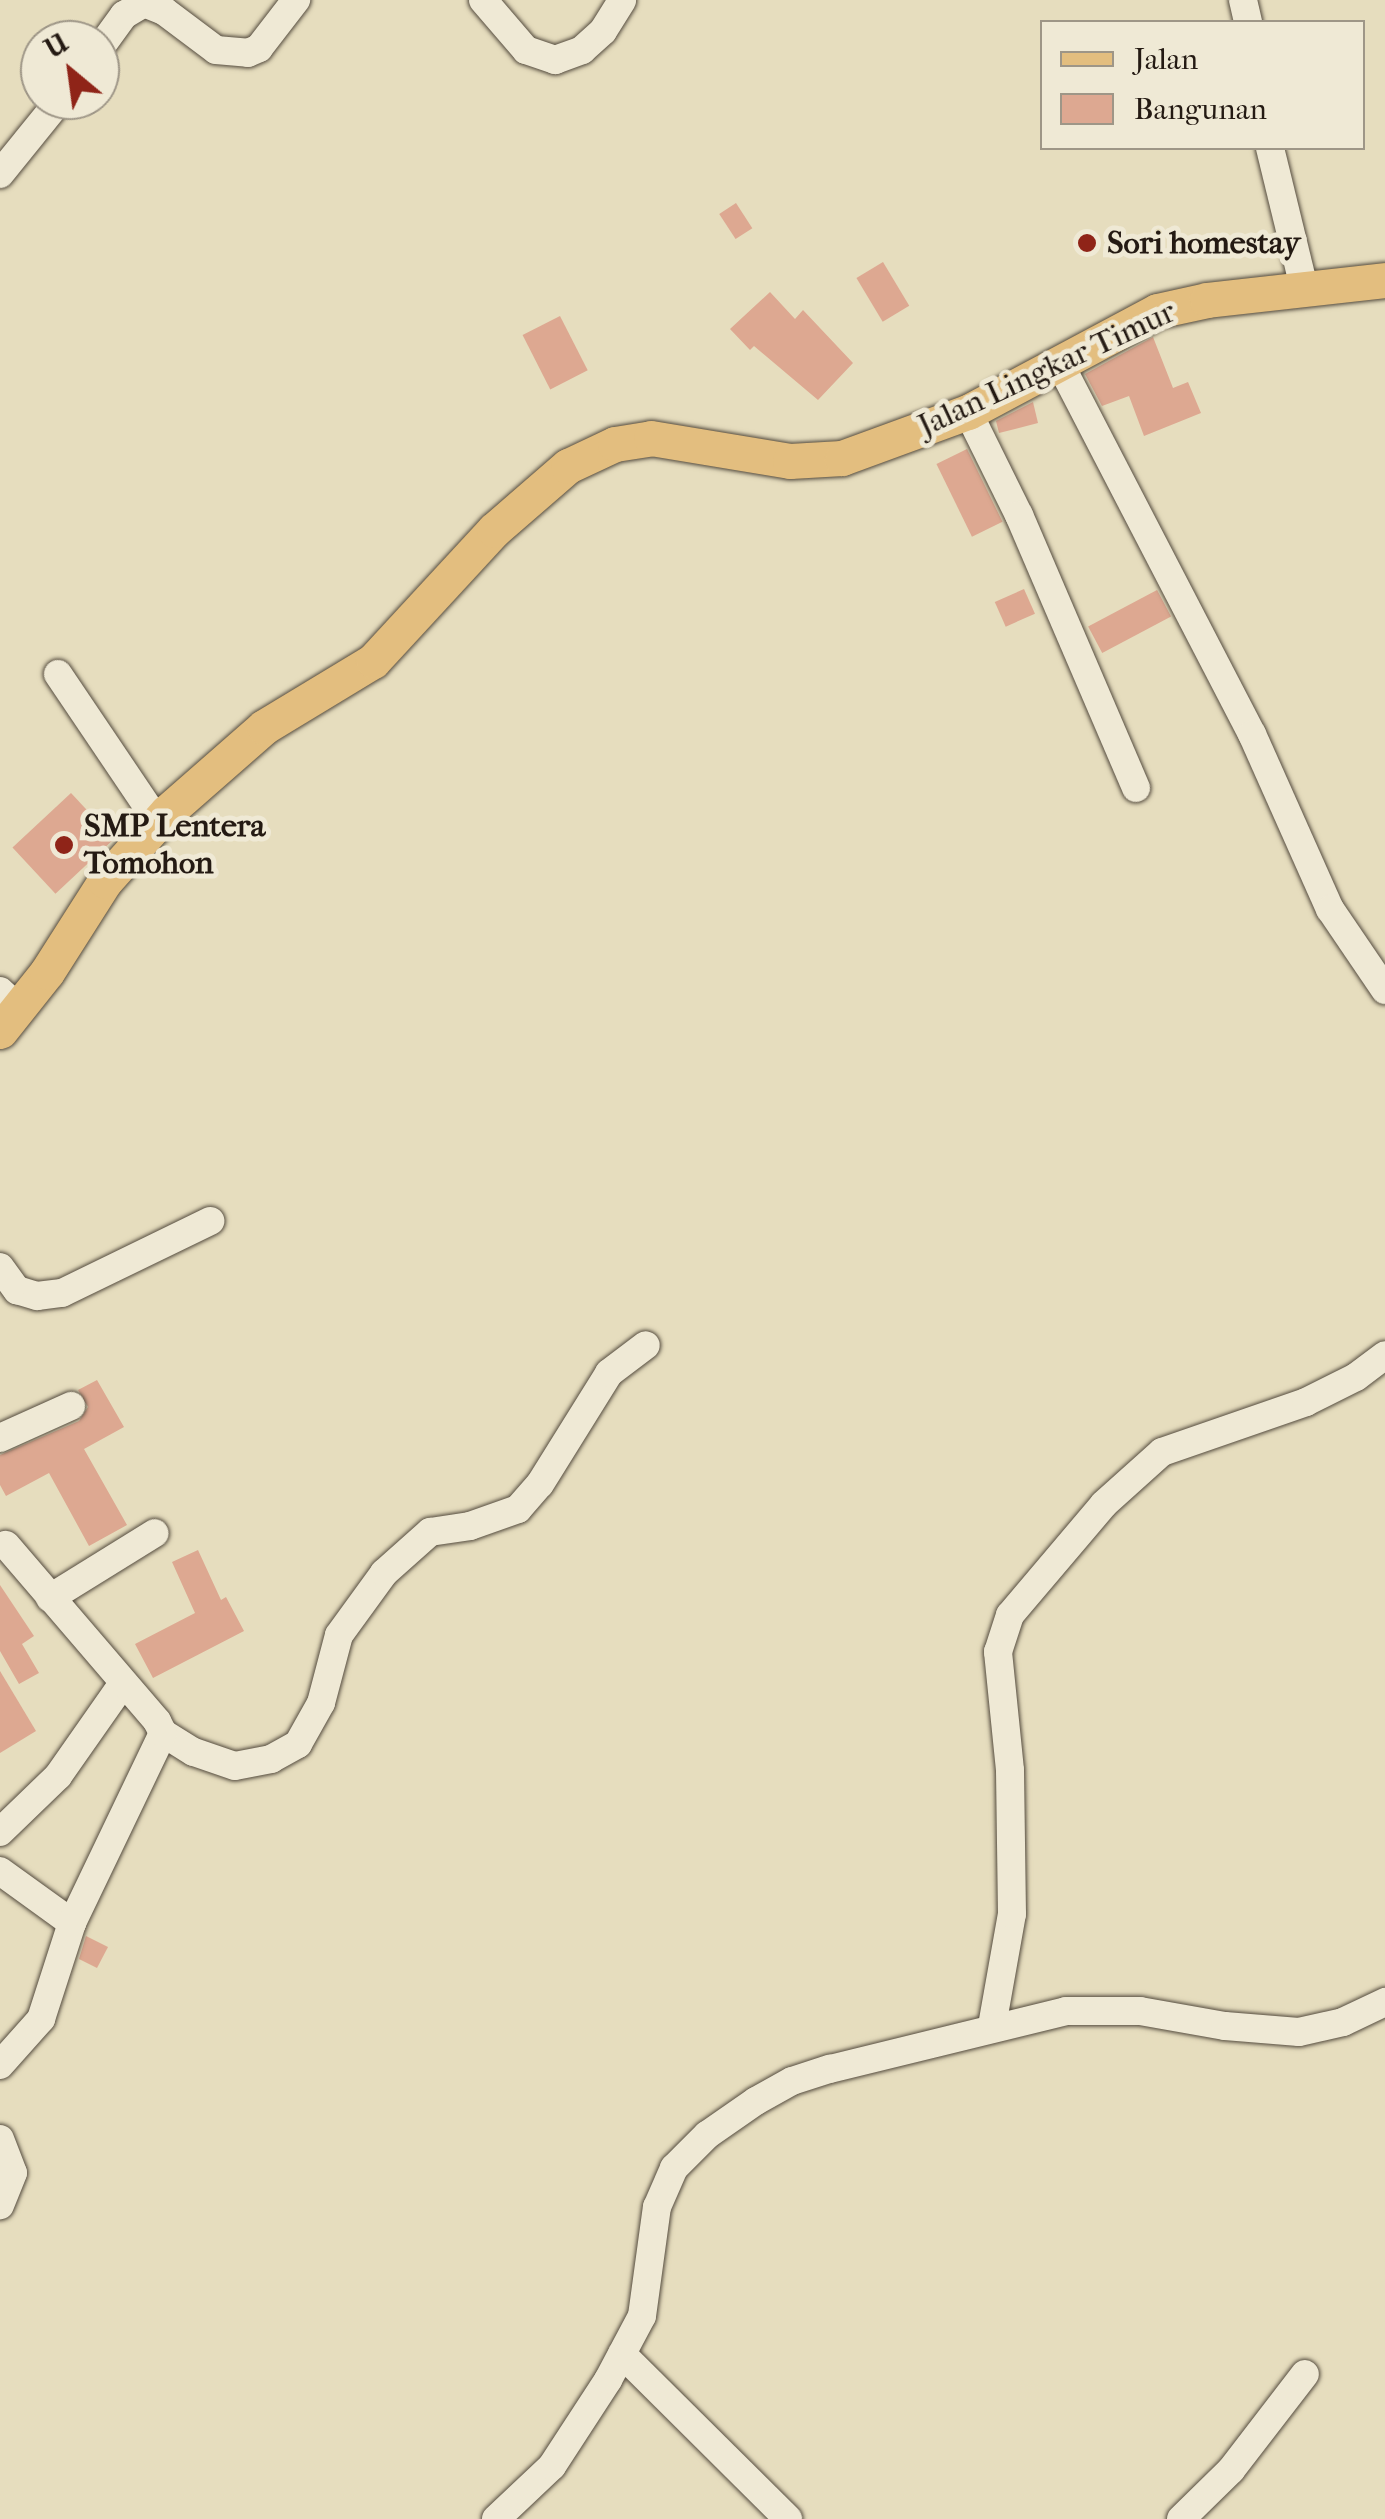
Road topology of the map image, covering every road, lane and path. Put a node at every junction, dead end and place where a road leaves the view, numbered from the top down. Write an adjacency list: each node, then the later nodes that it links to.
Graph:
1 (296, 0): 4 (street)
2 (484, 0): 3 (street)
3 (622, 0)
4 (120, 20)
5 (44, 120): 7 (street)
6 (1270, 150): 9 (street)
7 (0, 174)
8 (1385, 280): 9 (main road, Jalan Lingkar Timur)
9 (1304, 288): 10 (main road, Jalan Lingkar Timur)
10 (1059, 362): 11 (main road, Jalan Lingkar Timur); 15 (street)
11 (968, 412): 13 (street); 14 (main road, Jalan Lingkar Timur)
12 (58, 674): 14 (street)
13 (1136, 788)
14 (158, 822): 16 (main road, Jalan Lingkar Timur)
15 (1385, 990)
16 (6, 1010)
17 (210, 1221): 18 (street)
18 (0, 1267)
19 (646, 1345): 27 (street)
20 (1385, 1355): 32 (street)
21 (71, 1406): 22 (street)
22 (0, 1438)
23 (156, 1532): 25 (street)
24 (2, 1544): 25 (street)
25 (50, 1598): 26 (street)
26 (124, 1683): 27 (street); 28 (street)
27 (163, 1733): 30 (street)
28 (0, 1832)
29 (0, 1872): 30 (street)
30 (72, 1923): 33 (street)
31 (1385, 2002): 32 (street)
32 (992, 2026): 36 (street)
33 (0, 2065)
34 (0, 2139): 35 (street)
35 (0, 2205)
36 (622, 2354): 38 (street); 39 (street)
37 (1305, 2374): 40 (street)
38 (496, 2519)
39 (788, 2519)
40 (1181, 2519)

